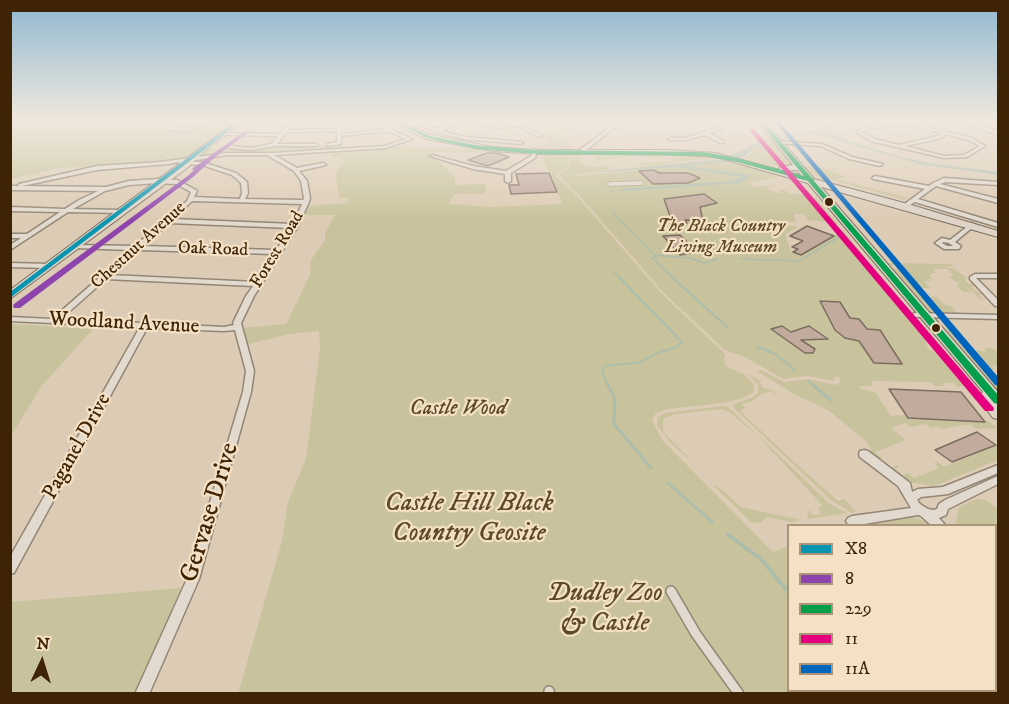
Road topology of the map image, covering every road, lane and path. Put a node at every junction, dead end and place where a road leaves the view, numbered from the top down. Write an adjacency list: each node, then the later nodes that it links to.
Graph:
1 (195, 155): 14 (main road)
2 (228, 155): 14 (street)
3 (269, 155): 19 (street)
4 (534, 155): 20 (street)
5 (699, 155): 12 (main road)
6 (708, 155): 12 (main road)
7 (789, 155): 21 (main road)
8 (847, 155): 13 (street)
9 (933, 155): 10 (street)
10 (967, 155)
11 (432, 156): 20 (street)
12 (734, 159): 15 (main road); 21 (main road)
13 (860, 160): 16 (street); 18 (street)
14 (184, 163): 23 (main road); 29 (street); 32 (street)
15 (755, 163): 21 (main road); 21 (main road)
16 (880, 164)
17 (323, 165): 19 (street)
18 (846, 166)
19 (296, 170): 35 (street, Forest Road)
20 (507, 173): 24 (street)
21 (807, 176): 33 (main road); 33 (main road); 36 (main road); 59 (main road)
22 (875, 178): 28 (street)
23 (162, 181): 30 (street); 31 (street, Chestnut Avenue); 39 (main road)
24 (508, 181)
25 (641, 183): 27 (street)
26 (999, 183): 28 (street)
27 (610, 184)
28 (932, 186): 34 (street); 36 (street)
29 (11, 188): 30 (street)
30 (106, 189): 38 (street)
31 (191, 199): 32 (street); 40 (street, Chestnut Avenue)
32 (242, 200): 35 (street)
33 (887, 201): 36 (main road)
34 (999, 201)
35 (306, 202): 43 (street, Forest Road)
36 (910, 203): 41 (main road); 42 (street)
37 (10, 209): 38 (street)
38 (67, 210): 39 (street); 46 (street)
39 (120, 212): 48 (main road)
40 (168, 221): 43 (street); 49 (street, Chestnut Avenue)
41 (974, 224): 44 (main road); 47 (street)
42 (999, 225)
43 (295, 226): 51 (street, Forest Road)
44 (999, 232)
45 (10, 236): 46 (street)
46 (28, 236): 50 (street)
47 (951, 242)
48 (76, 246): 49 (street, Oak Road); 53 (main road)
49 (139, 247): 51 (street, Oak Road); 55 (street, Chestnut Avenue)
50 (10, 248)
51 (278, 252): 56 (street, Forest Road)
52 (10, 265): 53 (street)
53 (49, 266): 57 (main road)
54 (999, 276): 58 (street)
55 (104, 277): 56 (street); 62 (street, Chestnut Avenue)
56 (258, 284): 65 (street, Forest Road)
57 (10, 296)
58 (999, 304)
59 (921, 315): 60 (street); 66 (main road); 67 (main road)
60 (995, 317): 64 (street)
61 (10, 320): 62 (street, Woodland Avenue)
62 (55, 320): 63 (street, Woodland Avenue)
63 (145, 325): 65 (street, Woodland Avenue); 79 (street, Paganel Drive)
64 (999, 325)
65 (238, 327): 81 (street, Gervase Drive)
66 (999, 401)
67 (999, 414)
68 (864, 454): 70 (street)
69 (998, 473): 71 (street); 73 (street)
70 (903, 485): 71 (street); 72 (street)
71 (924, 493): 72 (street); 73 (street)
72 (912, 500): 74 (street); 75 (street)
73 (943, 510): 75 (street); 78 (street)
74 (906, 512): 75 (street); 76 (street)
75 (925, 513): 77 (street)
76 (852, 521)
77 (942, 524)
78 (943, 524)
79 (10, 569)
80 (671, 591): 82 (street)
81 (142, 693)
82 (739, 693)

